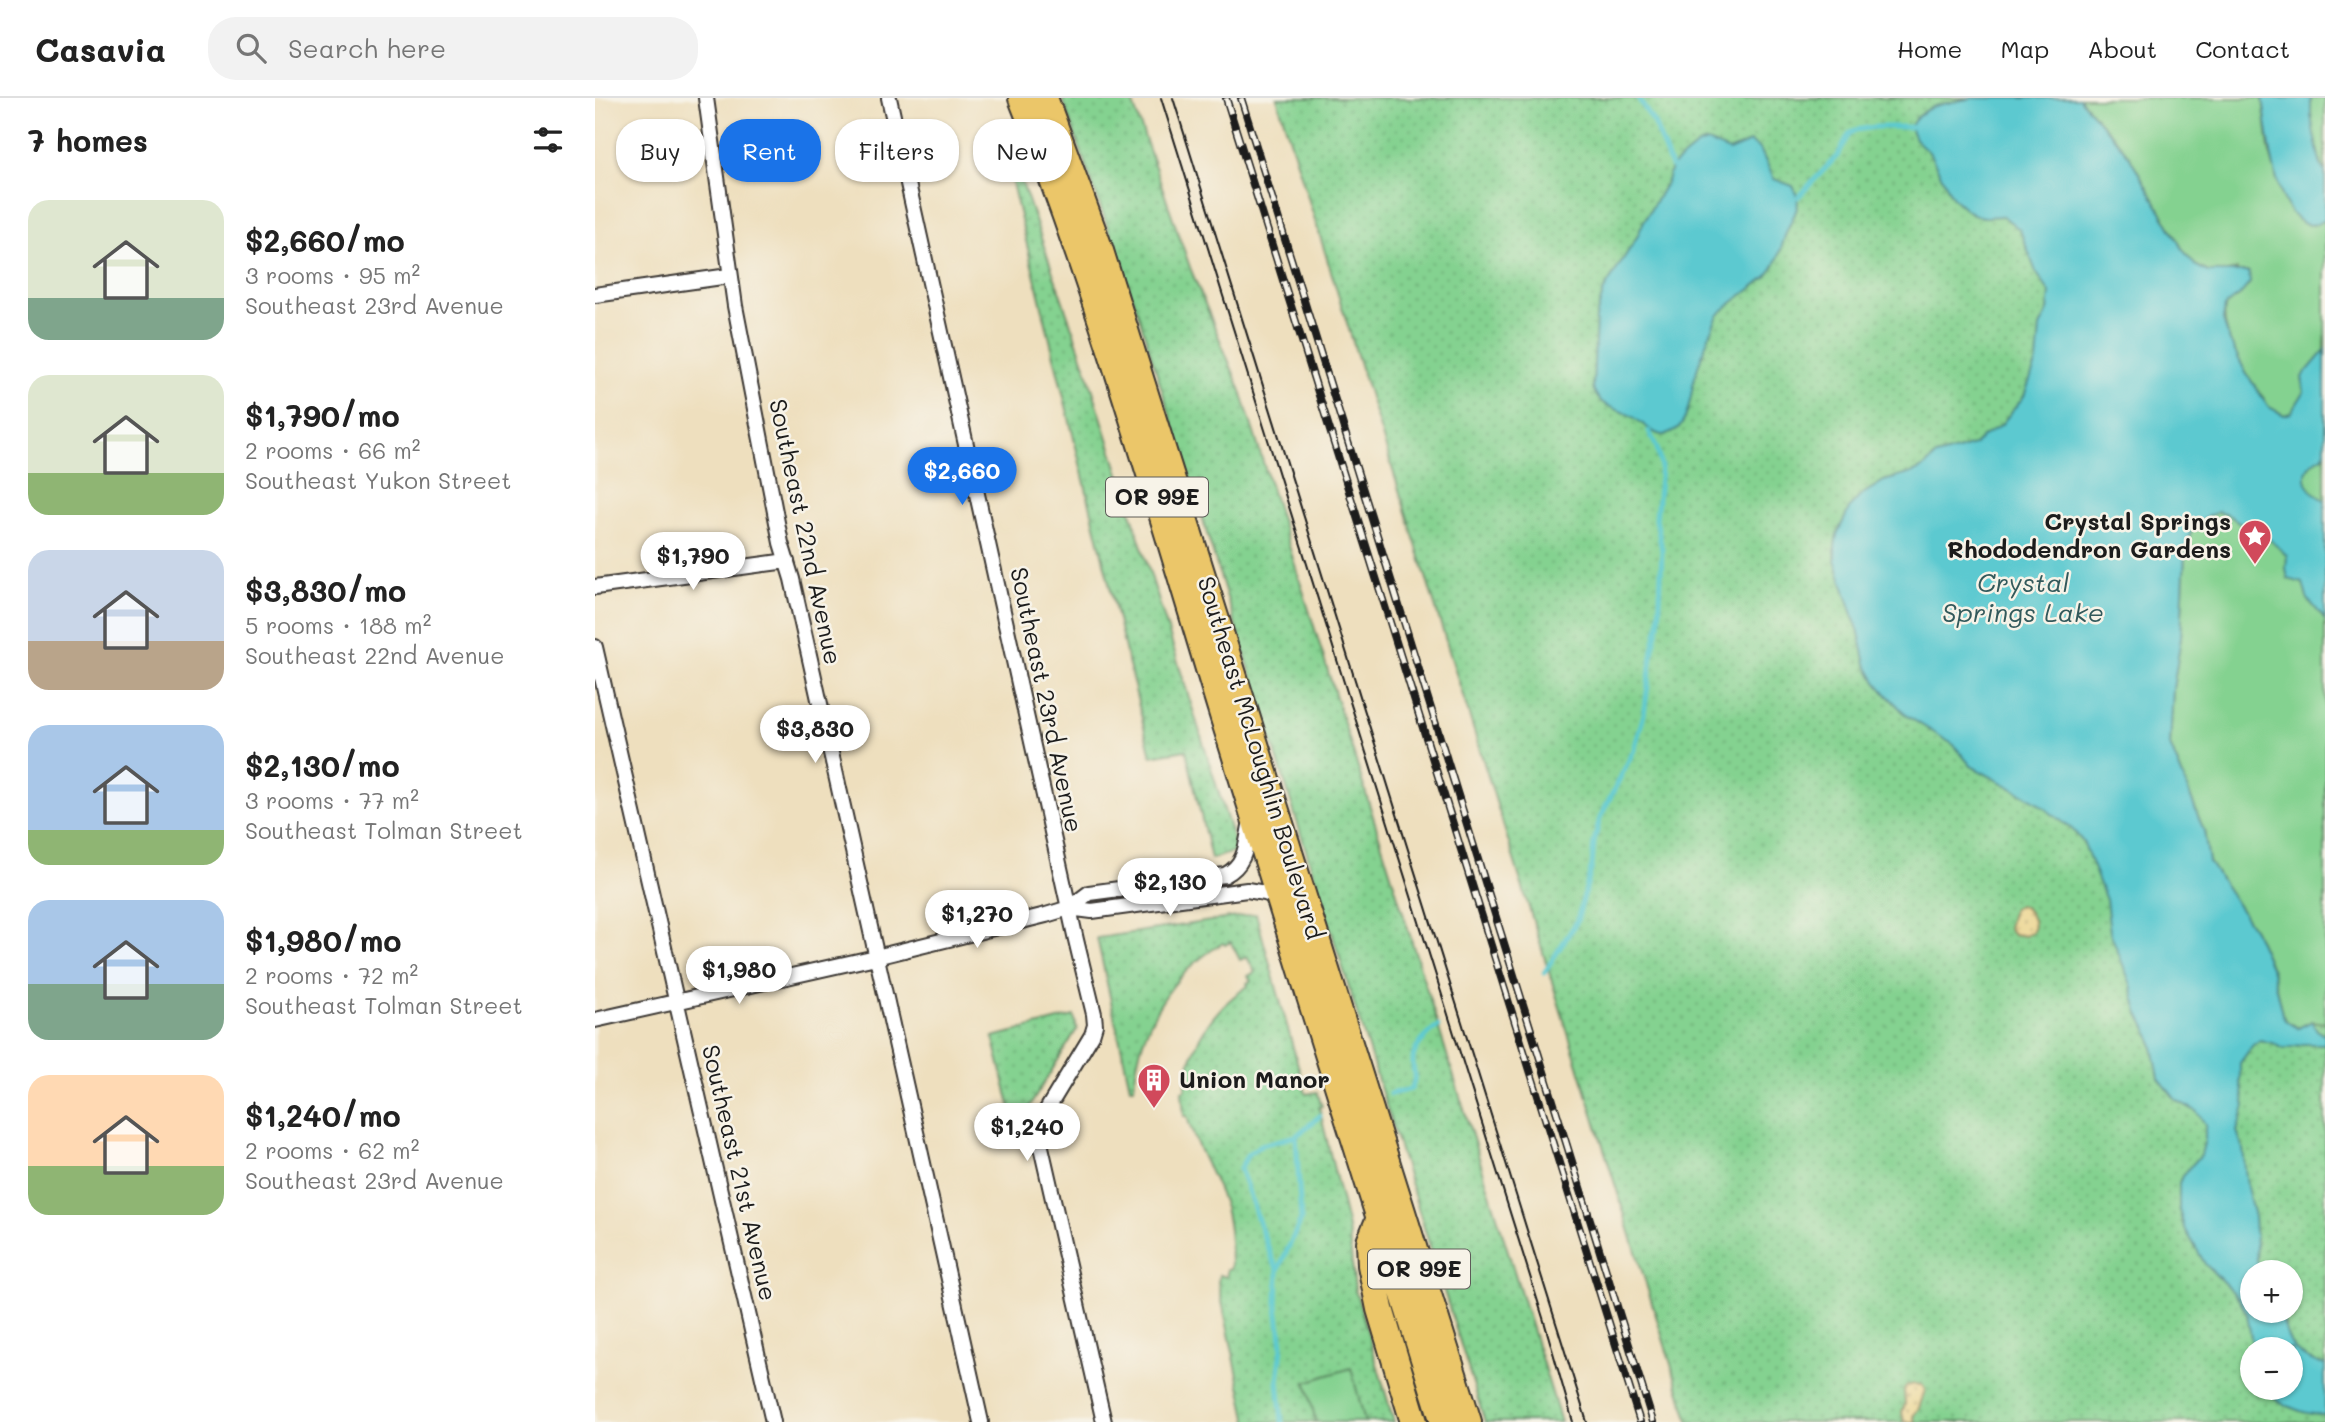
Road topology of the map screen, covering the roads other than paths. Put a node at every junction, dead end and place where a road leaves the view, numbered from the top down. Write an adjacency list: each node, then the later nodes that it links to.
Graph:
1 (706, 98): 5 (street, Southeast 22nd Avenue)
2 (889, 98): 12 (street, Southeast 23rd Avenue)
3 (1022, 98): 10 (highway, Southeast McLoughlin Boulevard / OR 99E)
4 (1044, 98): 16 (highway, Southeast McLoughlin Boulevard / OR 99E)
5 (729, 276): 6 (street); 7 (street, Southeast 22nd Avenue)
6 (595, 295)
7 (787, 561): 8 (street); 13 (street, Southeast 22nd Avenue)
8 (595, 587)
9 (595, 647): 14 (street, Southeast 21st Avenue)
10 (1253, 813): 11 (highway, Southeast McLoughlin Boulevard / OR 99E); 12 (street)
11 (1280, 900): 12 (street); 16 (highway, Southeast McLoughlin Boulevard / OR 99E)
12 (1069, 908): 13 (street); 20 (street, Southeast 23rd Avenue)
13 (876, 957): 14 (street); 19 (street, Southeast 22nd Avenue)
14 (676, 1003): 15 (street); 18 (street, Southeast 21st Avenue)
15 (595, 1020)
16 (1356, 1105): 17 (highway, Southeast McLoughlin Boulevard / OR 99E); 23 (highway, Southeast McLoughlin Boulevard / OR 99E)
17 (1380, 1218): 21 (highway); 22 (highway, Southeast McLoughlin Boulevard / OR 99E)
18 (773, 1422)
19 (981, 1422)
20 (1104, 1422)
21 (1415, 1422)
22 (1444, 1422)
23 (1468, 1422)

